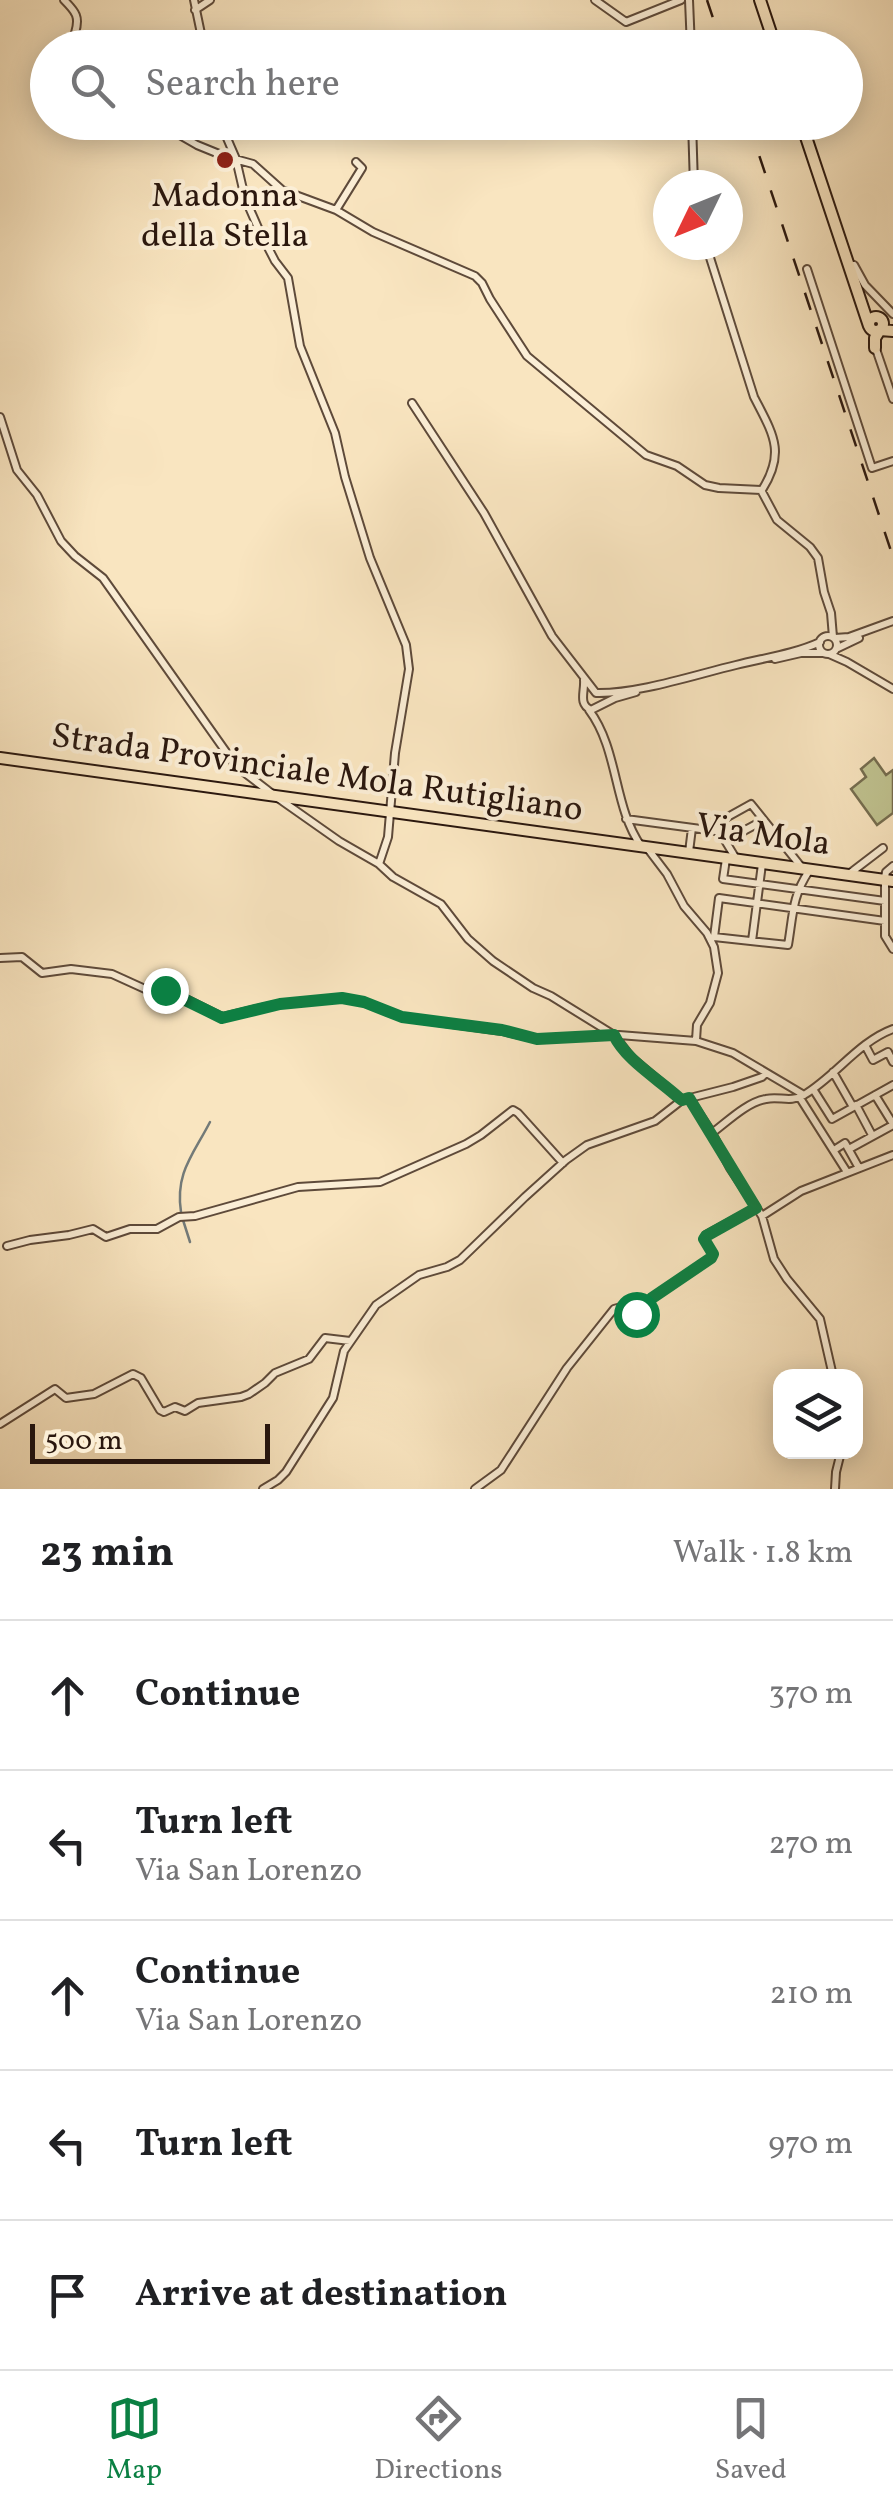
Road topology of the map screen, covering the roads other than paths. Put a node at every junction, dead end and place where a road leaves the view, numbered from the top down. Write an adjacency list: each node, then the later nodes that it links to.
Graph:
1 (64, 0): 9 (street)
2 (194, 0): 8 (street)
3 (210, 0): 8 (street)
4 (595, 0): 5 (street)
5 (681, 0)
6 (689, 0): 11 (street)
7 (760, 0): 12 (main road)
8 (196, 10): 10 (street)
9 (76, 30)
10 (200, 30)
11 (690, 30)
12 (770, 30)
13 (188, 140): 17 (street)
14 (228, 140): 17 (street)
15 (693, 140): 19 (street)
16 (807, 140): 21 (main road)
17 (236, 159): 20 (street); 48 (street)
18 (356, 162): 20 (street)
19 (694, 170)
20 (336, 210): 32 (street)
21 (843, 251): 24 (street); 25 (main road)
22 (711, 260): 32 (street)
23 (807, 269): 31 (street)
24 (893, 314)
25 (875, 324): 26 (main road); 27 (main road)
26 (893, 328)
27 (876, 348): 28 (street)
28 (893, 400)
29 (412, 403): 39 (street)
30 (0, 417): 47 (street)
31 (893, 461)
32 (762, 490): 34 (street)
33 (893, 623): 34 (street); 35 (street)
34 (828, 638): 36 (street); 37 (street); 41 (street)
35 (847, 644): 36 (street); 38 (street)
36 (837, 648): 37 (street); 38 (street)
37 (826, 654): 38 (street); 43 (street)
38 (850, 663): 40 (street)
39 (584, 679): 41 (street); 42 (street)
40 (893, 689)
41 (596, 693): 42 (street); 43 (street)
42 (584, 697): 44 (street)
43 (599, 706): 44 (street); 45 (street)
44 (588, 709): 45 (street)
45 (598, 724): 49 (street)
46 (0, 758): 47 (main road, Strada Provinciale Mola Rutigliano)
47 (275, 796): 48 (main road, Strada Provinciale Mola Rutigliano); 58 (street)
48 (390, 812): 53 (main road, Strada Provinciale Mola Rutigliano); 58 (street)
49 (626, 819): 51 (street); 54 (street)
50 (764, 820): 52 (street); 52 (street); 61 (street)
51 (692, 828): 52 (street); 56 (street)
52 (720, 832): 57 (street)
53 (626, 845): 54 (main road, Via Mola)
54 (644, 848): 56 (main road, Via Mola); 75 (street)
55 (883, 848): 62 (street)
56 (689, 854): 57 (main road, Via Mola)
57 (732, 859): 59 (main road, Via Mola); 64 (street)
58 (379, 864): 74 (street)
59 (762, 864): 61 (main road, Via Mola); 64 (street)
60 (893, 866): 63 (street)
61 (806, 870): 62 (main road, Via Mola); 65 (street)
62 (848, 875): 63 (main road, Via Mola)
63 (889, 880): 68 (street)
64 (759, 884): 65 (street); 66 (street)
65 (796, 889): 67 (street); 68 (street)
66 (756, 904): 67 (street); 70 (street); 70 (street)
67 (794, 908): 68 (street); 70 (street)
68 (888, 914): 69 (street)
69 (890, 938): 71 (street)
70 (752, 941)
71 (893, 949)
72 (0, 958): 74 (street)
73 (893, 1028): 76 (street)
74 (614, 1035): 75 (street); 84 (street)
75 (696, 1040): 79 (street)
76 (865, 1045): 77 (street); 78 (street)
77 (893, 1062)
78 (833, 1072): 81 (street); 85 (street)
79 (766, 1073): 83 (street); 84 (street)
80 (893, 1084): 82 (street)
81 (813, 1089): 83 (street); 85 (street)
82 (875, 1095): 85 (street); 86 (street)
83 (802, 1096): 87 (street); 90 (street)
84 (686, 1099): 87 (street); 92 (street)
85 (854, 1106): 88 (street)
86 (892, 1120): 88 (street)
87 (712, 1132): 95 (street)
88 (872, 1135): 89 (street)
89 (848, 1149): 90 (street); 93 (street)
90 (834, 1150): 94 (street)
91 (893, 1156): 93 (street)
92 (564, 1163): 97 (street); 98 (street)
93 (859, 1168): 94 (street)
94 (848, 1172): 96 (street)
95 (756, 1208): 96 (street); 103 (street)
96 (762, 1216): 99 (street)
97 (8, 1246)
98 (350, 1341): 100 (street); 102 (street)
99 (831, 1369)
100 (0, 1424)
101 (839, 1459): 104 (street)
102 (263, 1489)
103 (475, 1489)
104 (835, 1489)

